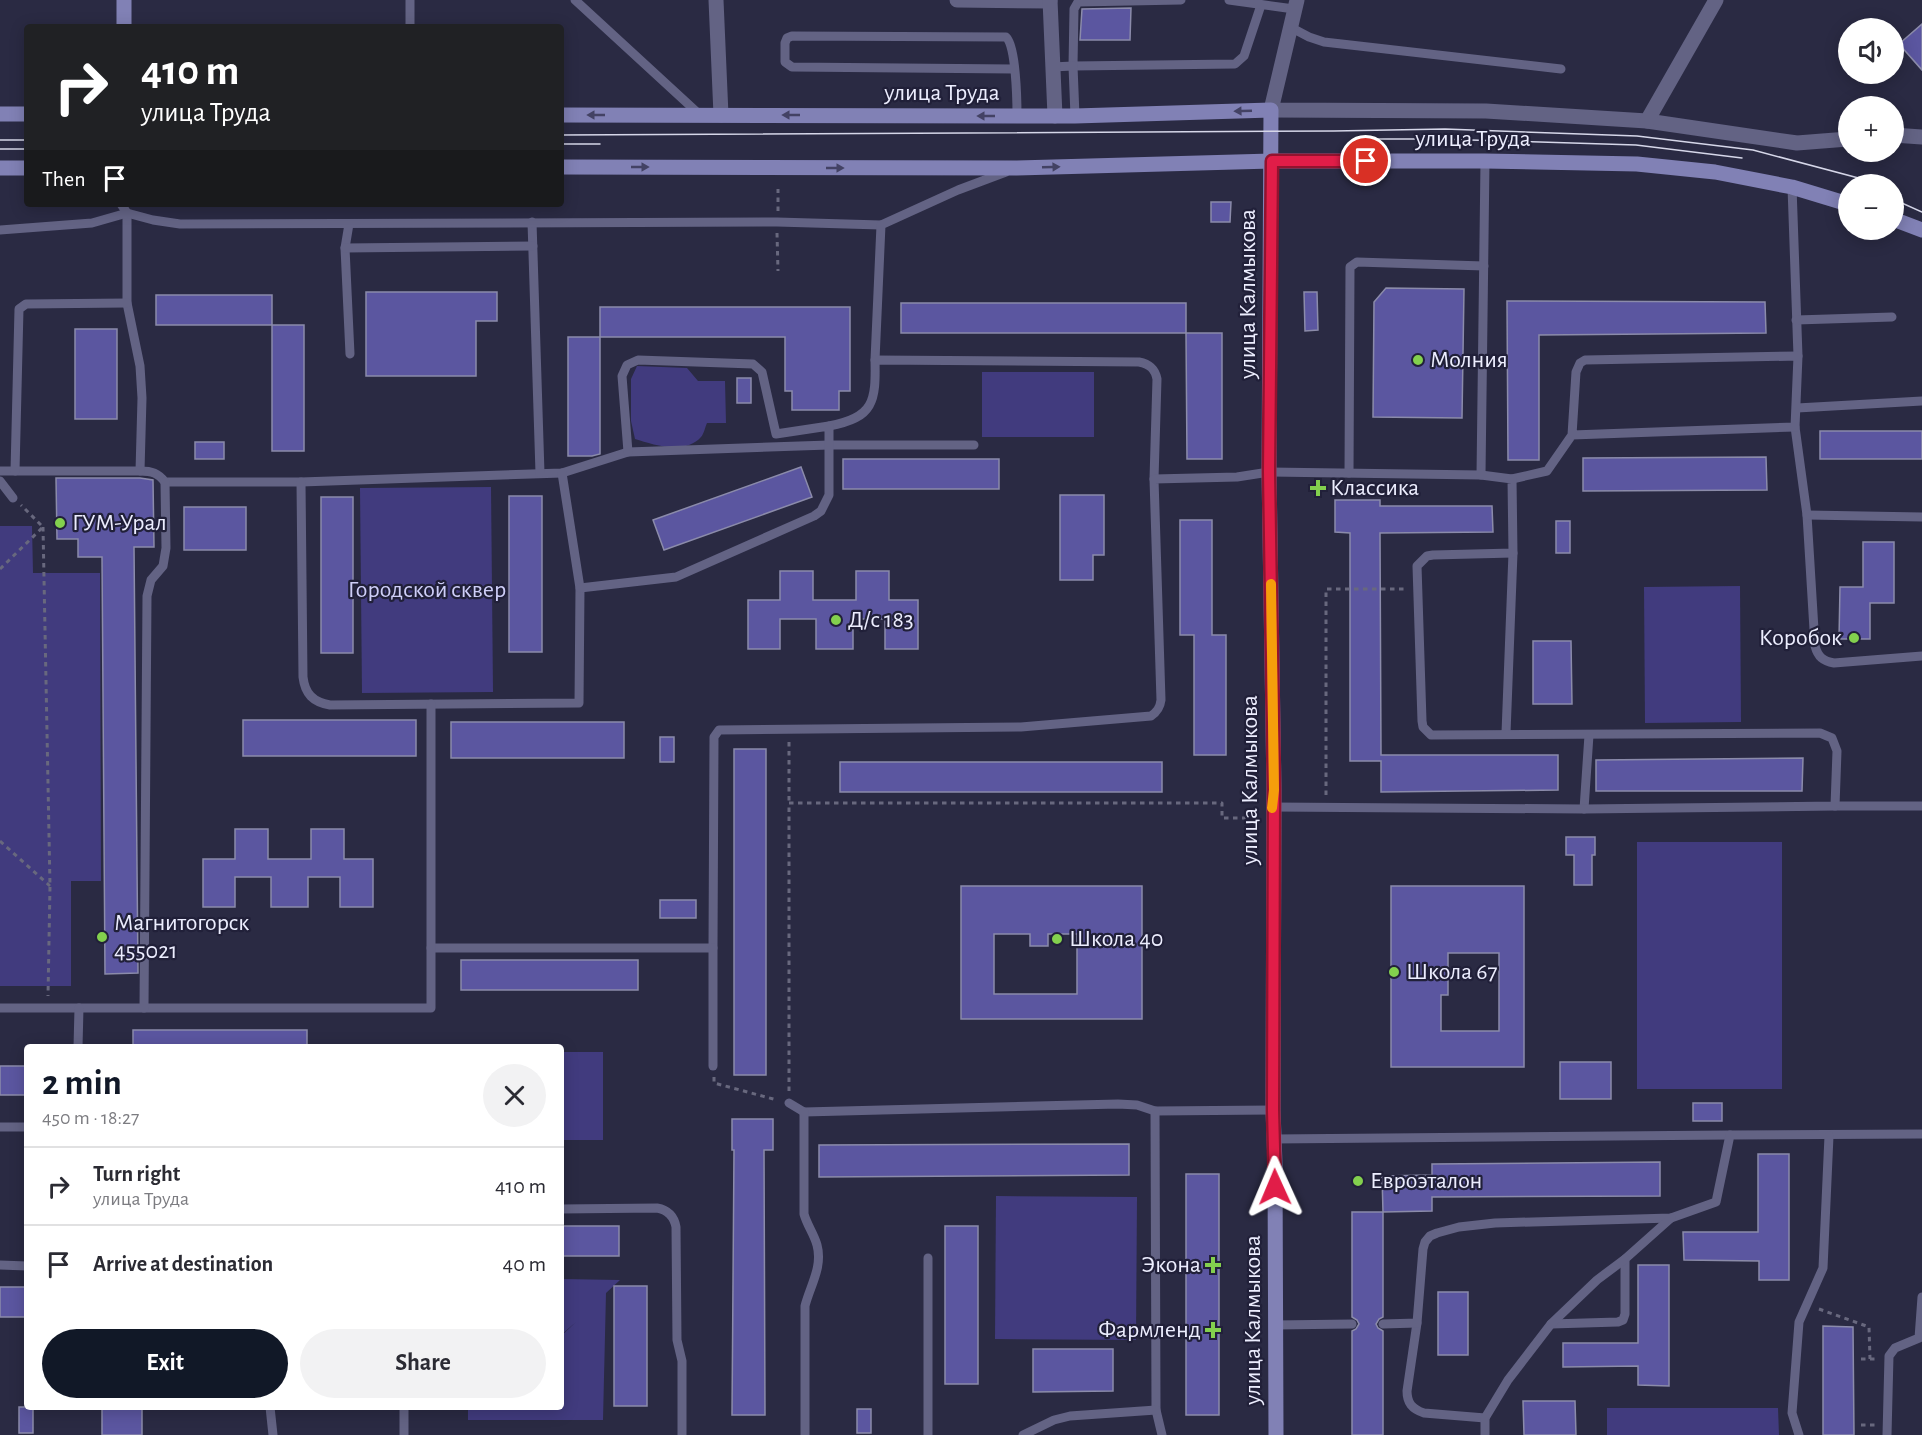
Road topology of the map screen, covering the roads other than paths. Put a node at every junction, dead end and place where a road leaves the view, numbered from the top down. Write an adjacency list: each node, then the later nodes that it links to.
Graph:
1 (124, 0): 12 (main road)
2 (410, 0): 13 (lane)
3 (575, 0): 23 (lane)
4 (716, 0): 24 (street)
5 (957, 0): 9 (street)
6 (1181, 0): 15 (lane)
7 (1229, 0): 11 (lane)
8 (1716, 0): 28 (street)
9 (1050, 1): 16 (street)
10 (1295, 4): 11 (lane); 14 (street)
11 (1261, 5): 15 (lane)
12 (124, 24)
13 (410, 24)
14 (1290, 27): 18 (lane); 19 (street)
15 (1073, 66): 16 (lane); 27 (lane)
16 (1052, 67): 26 (street)
17 (1013, 69): 17 (lane); 25 (lane)
18 (1561, 69)
19 (1271, 110): 27 (main road, улица Труда, one-way to 27); 28 (street); 32 (main road)
20 (0, 114): 21 (main road)
21 (24, 114)
22 (564, 115): 23 (main road, улица Труда, one-way to 22)
23 (700, 115): 24 (main road, улица Труда)
24 (721, 115): 25 (main road, улица Труда, one-way to 24)
25 (1017, 116): 26 (main road, улица Труда)
26 (1055, 116): 27 (main road, улица Труда)
27 (1075, 116)
28 (1647, 122): 31 (street)
29 (1904, 136): 30 (street)
30 (1922, 137)
31 (1838, 140)
32 (1272, 161): 33 (main road, улица Труда); 37 (main road, улица Труда, one-way to 32); 70 (main road, улица Калмыкова)
33 (1485, 161): 38 (main road, улица Труда); 50 (lane)
34 (564, 167): 37 (main road, улица Труда, one-way to 37)
35 (0, 168): 36 (main road)
36 (24, 168)
37 (1017, 168): 45 (lane)
38 (1792, 187): 39 (main road, улица Труда); 53 (lane)
39 (1838, 201)
40 (123, 207): 41 (lane)
41 (127, 213): 44 (lane); 46 (lane); 51 (lane)
42 (532, 222): 44 (lane); 45 (lane); 48 (lane)
43 (1904, 223): 47 (main road)
44 (349, 224): 49 (lane)
45 (881, 225): 56 (lane)
46 (0, 230)
47 (1922, 230)
48 (533, 246): 49 (lane); 71 (lane)
49 (345, 248): 54 (lane)
50 (1484, 266): 73 (lane); 74 (lane)
51 (127, 303): 68 (lane); 69 (lane)
52 (1892, 317): 53 (lane)
53 (1797, 320): 55 (lane)
54 (350, 354)
55 (1798, 356): 58 (lane); 62 (lane)
56 (875, 360): 59 (lane); 75 (lane)
57 (1922, 401): 58 (lane)
58 (1797, 408): 60 (lane)
59 (829, 426): 61 (lane); 63 (lane)
60 (1795, 427): 62 (lane); 81 (lane)
61 (777, 434): 65 (lane); 66 (lane)
62 (1572, 435): 76 (lane)
63 (829, 445): 64 (lane); 65 (lane); 84 (lane)
64 (974, 445)
65 (751, 448): 66 (lane)
66 (628, 452): 72 (lane)
67 (0, 471): 68 (lane)
68 (15, 471): 69 (lane)
69 (140, 471): 78 (lane)
70 (1269, 472): 73 (lane); 75 (lane); 92 (main road, улица Калмыкова)
71 (540, 473): 72 (lane); 79 (lane)
72 (562, 473): 84 (lane)
73 (1349, 473): 74 (lane)
74 (1481, 475): 76 (lane)
75 (1154, 478): 94 (lane)
76 (1512, 478): 83 (lane)
77 (0, 481): 80 (lane)
78 (165, 482): 79 (lane); 97 (lane)
79 (301, 482): 86 (lane)
80 (13, 498)
81 (1808, 514): 82 (lane); 85 (lane)
82 (1922, 517)
83 (1513, 553): 87 (lane); 87 (lane)
84 (580, 588): 86 (lane)
85 (1922, 656)
86 (431, 704): 93 (lane)
87 (1506, 733): 88 (lane)
88 (1590, 735): 89 (lane); 91 (lane)
89 (1835, 806): 90 (lane); 91 (lane)
90 (1922, 806)
91 (1584, 809): 92 (lane)
92 (1272, 813): 101 (main road, улица Калмыкова)
93 (431, 948): 94 (lane); 97 (lane)
94 (713, 948): 99 (lane)
95 (0, 1008): 96 (lane)
96 (79, 1008): 97 (lane); 98 (lane)
97 (144, 1008)
98 (78, 1044)
99 (713, 1066)
100 (789, 1103): 103 (lane)
101 (1273, 1110): 102 (lane); 109 (main road, улица Калмыкова)
102 (1155, 1111): 103 (lane); 125 (lane)
103 (804, 1112): 130 (lane)
104 (0, 1127): 105 (lane)
105 (24, 1127)
106 (1922, 1134): 108 (lane)
107 (1730, 1135): 108 (lane); 109 (lane); 111 (lane)
108 (1829, 1136): 136 (lane)
109 (1274, 1139): 121 (main road, улица Калмыкова)
110 (564, 1209): 129 (lane)
111 (1671, 1218): 113 (lane); 117 (lane)
112 (928, 1258): 131 (lane)
113 (1625, 1259): 120 (lane); 120 (lane)
114 (0, 1265): 115 (lane)
115 (24, 1266)
116 (1922, 1297): 122 (lane)
117 (1417, 1323): 119 (lane); 126 (lane)
118 (1352, 1324): 121 (lane)
119 (1383, 1324)
120 (1551, 1324): 126 (lane)
121 (1275, 1325): 134 (main road, улица Калмыкова)
122 (1920, 1338): 137 (lane)
123 (270, 1410): 127 (lane)
124 (404, 1410): 128 (lane)
125 (1156, 1410): 132 (lane); 133 (lane)
126 (1485, 1418): 135 (lane)
127 (273, 1435)
128 (404, 1435)
129 (682, 1435)
130 (805, 1435)
131 (928, 1435)
132 (1023, 1435)
133 (1162, 1435)
134 (1276, 1435)
135 (1485, 1435)
136 (1799, 1435)
137 (1887, 1435)

